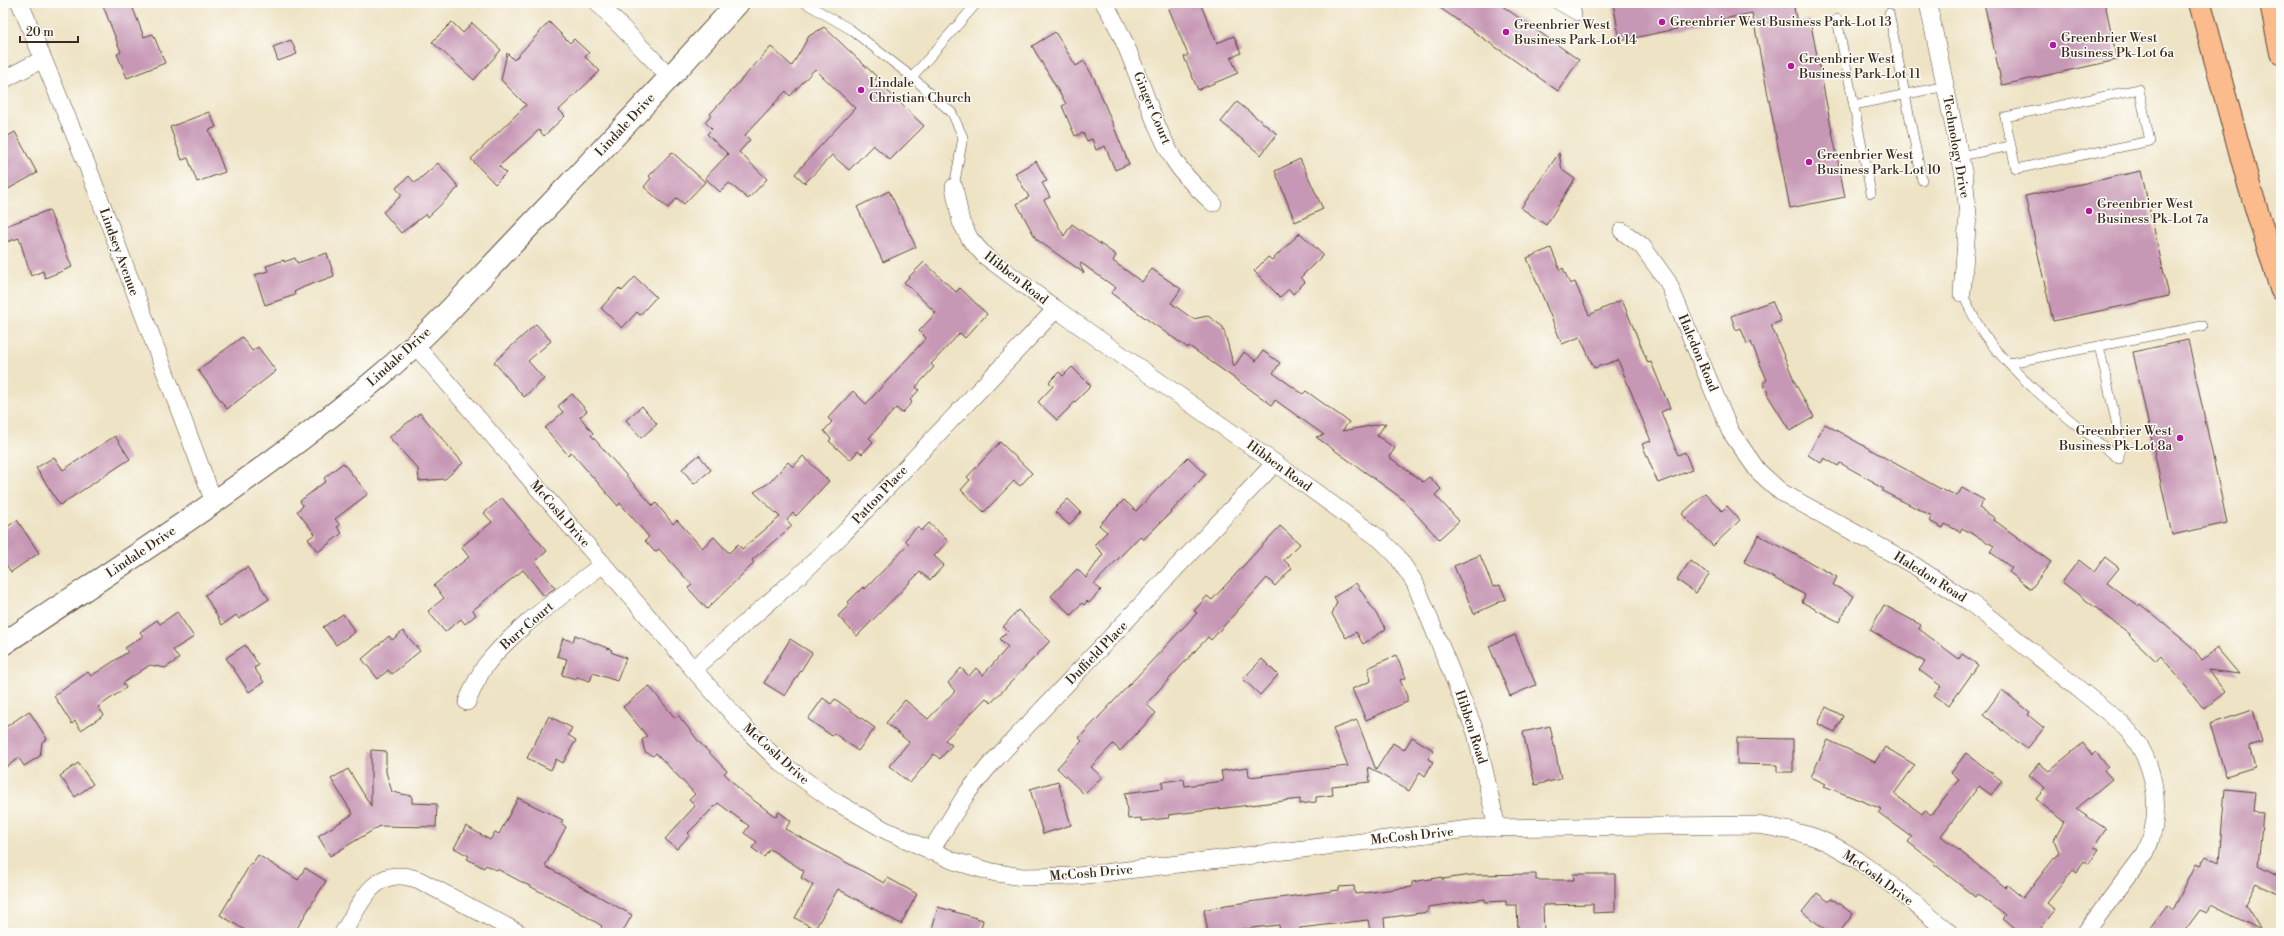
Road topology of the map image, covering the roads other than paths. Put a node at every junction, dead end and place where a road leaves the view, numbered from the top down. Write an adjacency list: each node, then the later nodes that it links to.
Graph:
1 (20, 3): 15 (street, Lindsey Avenue)
2 (598, 3): 16 (street)
3 (738, 3): 16 (street, Lindale Drive)
4 (805, 3): 17 (lane)
5 (977, 3): 17 (lane)
6 (1104, 3): 27 (street, Ginger Court)
7 (1554, 3): 8 (lane)
8 (1575, 3)
9 (1928, 3): 19 (street, Technology Drive)
10 (2200, 3): 29 (highway)
11 (2271, 3): 14 (highway)
12 (1889, 13): 20 (lane)
13 (1837, 19): 21 (lane)
14 (2281, 53)
15 (43, 59): 18 (street); 37 (street, Lindsey Avenue)
16 (670, 77): 33 (street, Lindale Drive)
17 (912, 77): 25 (lane)
18 (3, 80)
19 (1946, 86): 20 (lane); 23 (street, Technology Drive)
20 (1905, 95): 21 (lane); 24 (lane)
21 (1854, 105): 26 (lane)
22 (2011, 146): 22 (lane); 23 (lane)
23 (1960, 156): 30 (street, Technology Drive)
24 (1922, 180)
25 (954, 187): 31 (street, Hibben Road)
26 (1871, 193)
27 (1213, 204)
28 (1622, 231): 47 (street, Haledon Road)
29 (2281, 289)
30 (1962, 293): 35 (lane)
31 (1056, 309): 36 (street, Hibben Road); 40 (street, Patton Place)
32 (2202, 326): 34 (lane)
33 (415, 344): 37 (street, Lindale Drive); 38 (street, McCosh Drive)
34 (2099, 346): 35 (lane); 35 (lane)
35 (2009, 363)
36 (1275, 463): 42 (street, Hibben Road); 43 (street, Duffield Place)
37 (214, 502): 39 (street, Lindale Drive)
38 (603, 564): 40 (street, McCosh Drive); 41 (street, Burr Court)
39 (3, 644)
40 (693, 669): 43 (street, McCosh Drive)
41 (467, 702)
42 (1497, 828): 43 (street, McCosh Drive); 46 (street, McCosh Drive)
43 (930, 852)
44 (343, 933): 45 (street)
45 (519, 933)
46 (1950, 933)
47 (2085, 933)

